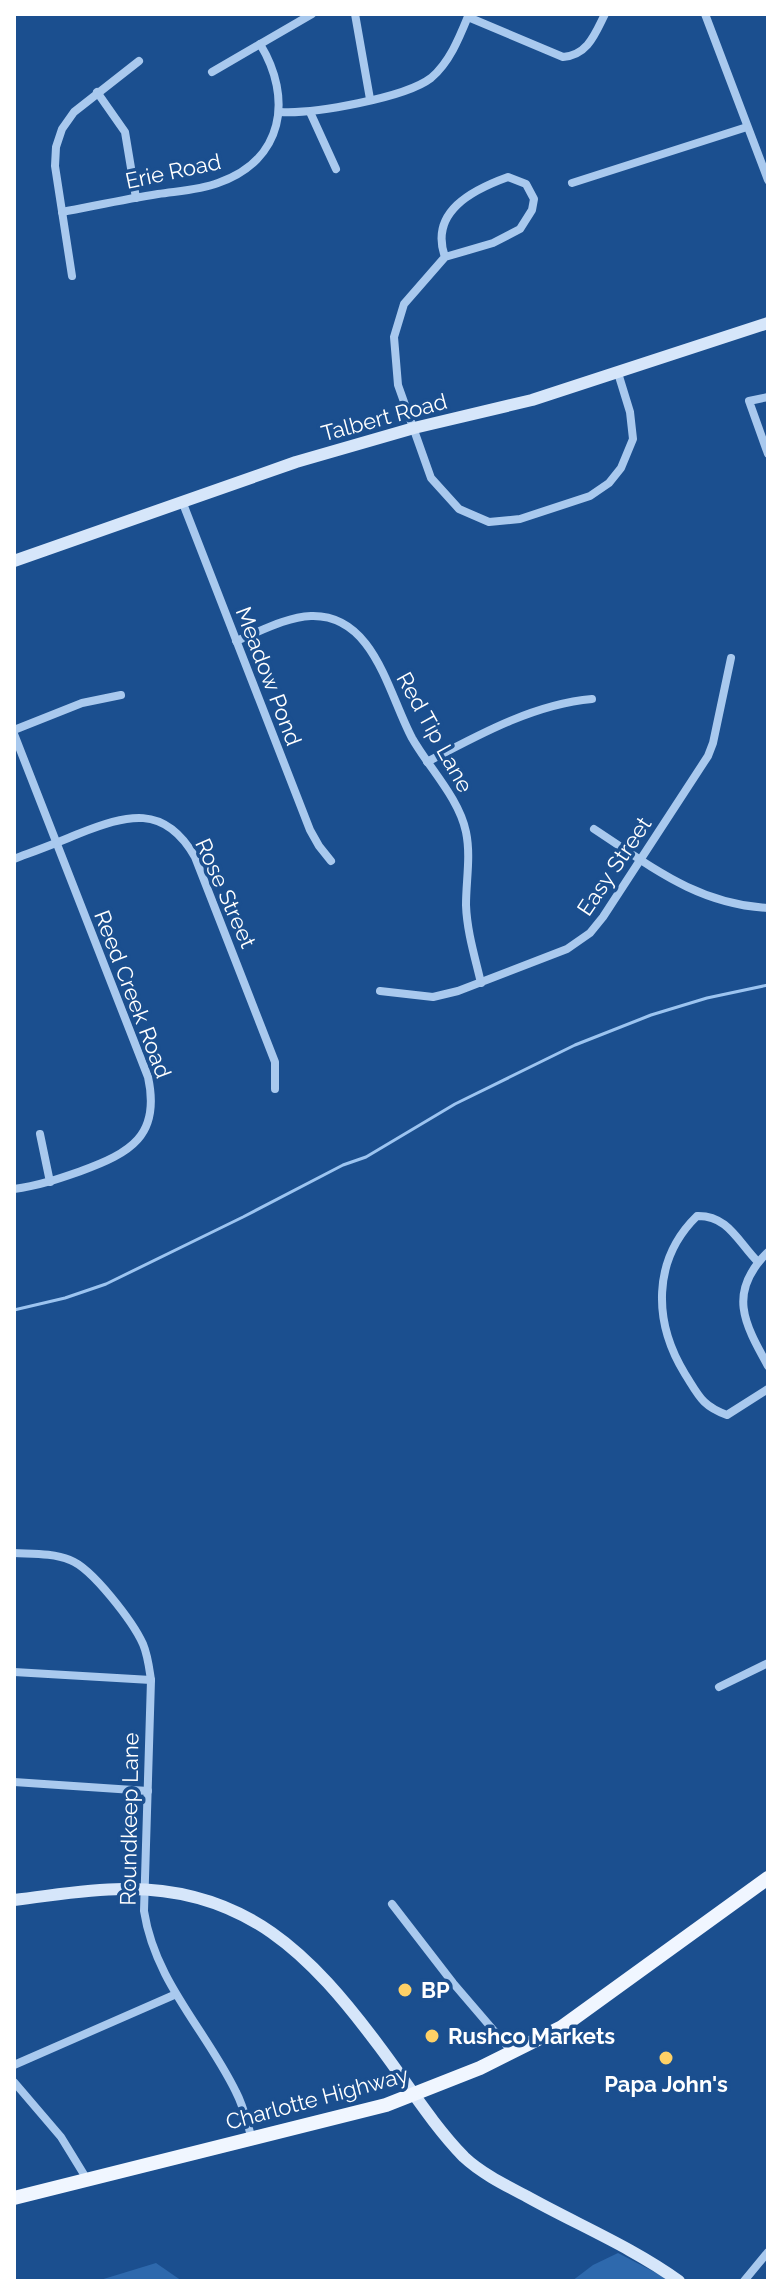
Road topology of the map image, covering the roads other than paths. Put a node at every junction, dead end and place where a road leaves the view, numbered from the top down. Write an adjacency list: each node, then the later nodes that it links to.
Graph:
1 (312, 14): 6 (street)
2 (355, 14): 10 (street)
3 (605, 14): 5 (street)
4 (705, 14): 13 (street)
5 (469, 16): 10 (street)
6 (260, 44): 8 (street); 11 (street)
7 (139, 61): 9 (street)
8 (212, 72)
9 (97, 92): 17 (street); 18 (street)
10 (370, 99): 12 (street)
11 (280, 112): 12 (street); 17 (street, Erie Road)
12 (310, 112): 14 (street)
13 (747, 127): 15 (street); 16 (street)
14 (336, 169)
15 (768, 180)
16 (572, 183)
17 (136, 198): 18 (street, Erie Road)
18 (62, 212): 20 (street)
19 (445, 257): 19 (street); 24 (street)
20 (72, 276)
21 (768, 323): 22 (street, Talbert Road)
22 (618, 373): 24 (street, Talbert Road); 24 (street)
23 (768, 397): 25 (street)
24 (414, 428): 26 (street, Talbert Road)
25 (768, 454)
26 (182, 501): 27 (street, Talbert Road); 28 (street, Meadow Pond)
27 (14, 561)
28 (236, 641): 33 (street, Red Tip Lane); 38 (street, Meadow Pond)
29 (731, 658): 37 (street, Easy Street)
30 (121, 695): 32 (street)
31 (592, 699): 33 (street)
32 (14, 732): 35 (street, Reed Creek Road)
33 (427, 762): 40 (street, Red Tip Lane)
34 (594, 829): 37 (street)
35 (56, 843): 36 (street, Rose Street); 42 (street, Rose Street); 44 (street, Reed Creek Road)
36 (14, 859)
37 (641, 860): 39 (street); 40 (street, Easy Street)
38 (331, 861)
39 (768, 908)
40 (481, 983): 41 (street, Easy Street)
41 (380, 991)
42 (275, 1089)
43 (40, 1134): 44 (street)
44 (50, 1182): 45 (street, Reed Creek Road)
45 (14, 1189)
46 (768, 1252): 47 (street)
47 (758, 1262): 48 (street); 49 (street)
48 (768, 1366)
49 (768, 1389)
50 (14, 1553): 53 (street, Roundkeep Lane)
51 (768, 1663): 54 (street)
52 (14, 1672): 53 (street)
53 (151, 1680): 56 (street, Roundkeep Lane)
54 (719, 1687)
55 (14, 1782): 56 (street)
56 (148, 1791): 58 (street, Roundkeep Lane)
57 (768, 1878): 62 (main road, Charlotte Highway)
58 (145, 1889): 59 (street); 61 (street, Roundkeep Lane); 65 (street)
59 (14, 1900)
60 (392, 1904): 62 (street)
61 (174, 1995): 63 (street); 66 (street, Roundkeep Lane)
62 (513, 2053): 65 (main road, Charlotte Highway)
63 (14, 2065)
64 (14, 2082): 67 (street)
65 (416, 2095): 66 (main road, Charlotte Highway); 70 (street)
66 (252, 2139): 67 (main road, Charlotte Highway)
67 (88, 2181): 68 (main road, Charlotte Highway)
68 (14, 2198)
69 (768, 2252): 71 (street)
70 (679, 2281)
71 (744, 2281)

